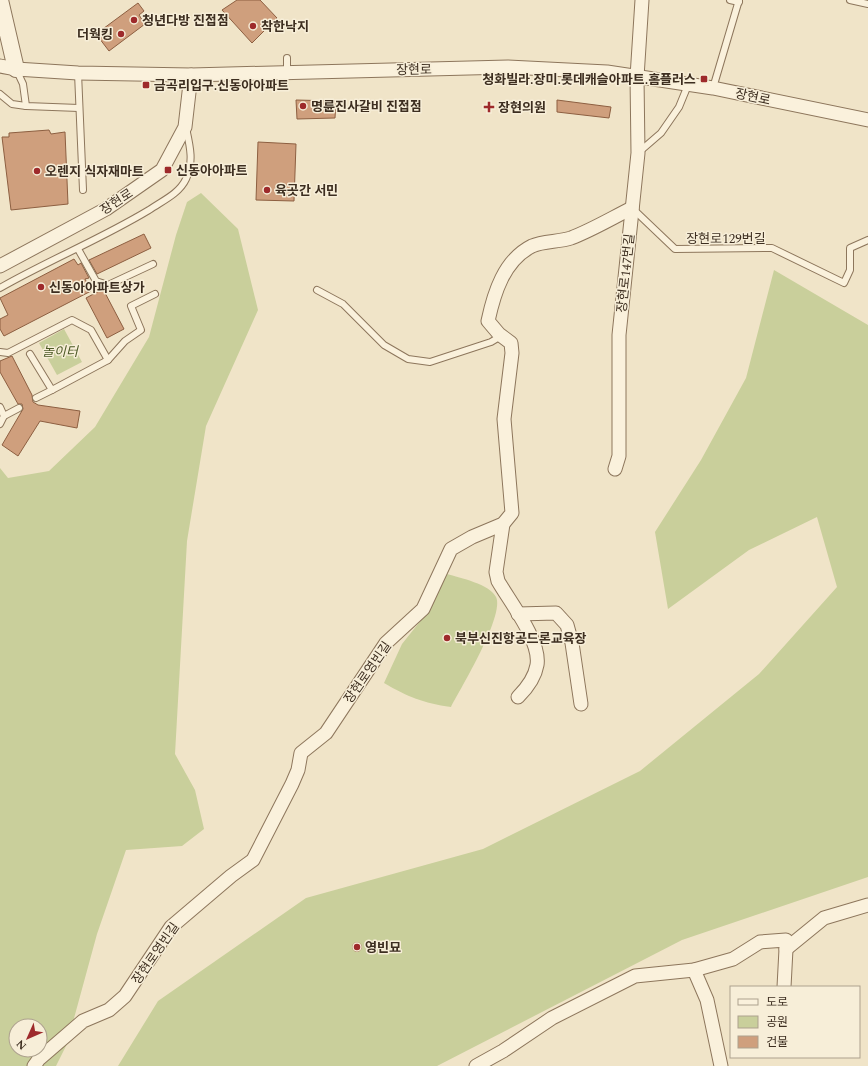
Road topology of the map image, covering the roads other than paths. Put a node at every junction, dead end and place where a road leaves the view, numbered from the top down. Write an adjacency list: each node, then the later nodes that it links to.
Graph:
1 (0, 0): 9 (street)
2 (642, 0): 13 (street)
3 (730, 0): 5 (lane)
4 (850, 0): 6 (lane)
5 (739, 1): 15 (lane)
6 (868, 4)
7 (287, 58): 10 (lane)
8 (0, 66): 9 (street, 장현로)
9 (16, 69): 11 (street, 장현로); 17 (lane)
10 (288, 72): 12 (street, 장현로); 13 (street, 장현로)
11 (78, 73): 12 (street, 장현로); 18 (lane)
12 (191, 75): 20 (street, 장현로)
13 (637, 77): 14 (street, 장현로); 21 (street, 장현로147번길)
14 (688, 85): 15 (street, 장현로); 21 (lane)
15 (713, 88): 19 (street, 장현로)
16 (0, 94): 17 (lane)
17 (26, 106): 18 (lane)
18 (79, 108): 22 (lane)
19 (868, 120)
20 (185, 127): 25 (lane); 27 (street, 장현로)
21 (638, 152): 23 (street, 장현로147번길)
22 (83, 190)
23 (632, 208): 24 (lane, 장현로129번길); 31 (street); 41 (street, 장현로147번길)
24 (868, 240)
25 (78, 249): 26 (lane); 28 (lane)
26 (154, 264)
27 (0, 266)
28 (0, 288)
29 (317, 290): 31 (lane)
30 (156, 294): 34 (lane)
31 (501, 336): 42 (street)
32 (0, 352): 34 (lane)
33 (30, 354): 35 (lane)
34 (108, 360): 35 (lane)
35 (52, 390): 36 (lane)
36 (36, 398)
37 (0, 407): 39 (lane)
38 (19, 408): 39 (lane)
39 (4, 416): 40 (lane)
40 (0, 424)
41 (615, 469)
42 (503, 524): 43 (street); 50 (street, 장현로영빈길)
43 (518, 614): 44 (street); 45 (street)
44 (518, 698)
45 (581, 704)
46 (868, 905): 47 (street)
47 (786, 949): 48 (street); 49 (street)
48 (694, 970): 51 (street); 52 (street)
49 (784, 986)
50 (34, 1066)
51 (476, 1066)
52 (721, 1066)

